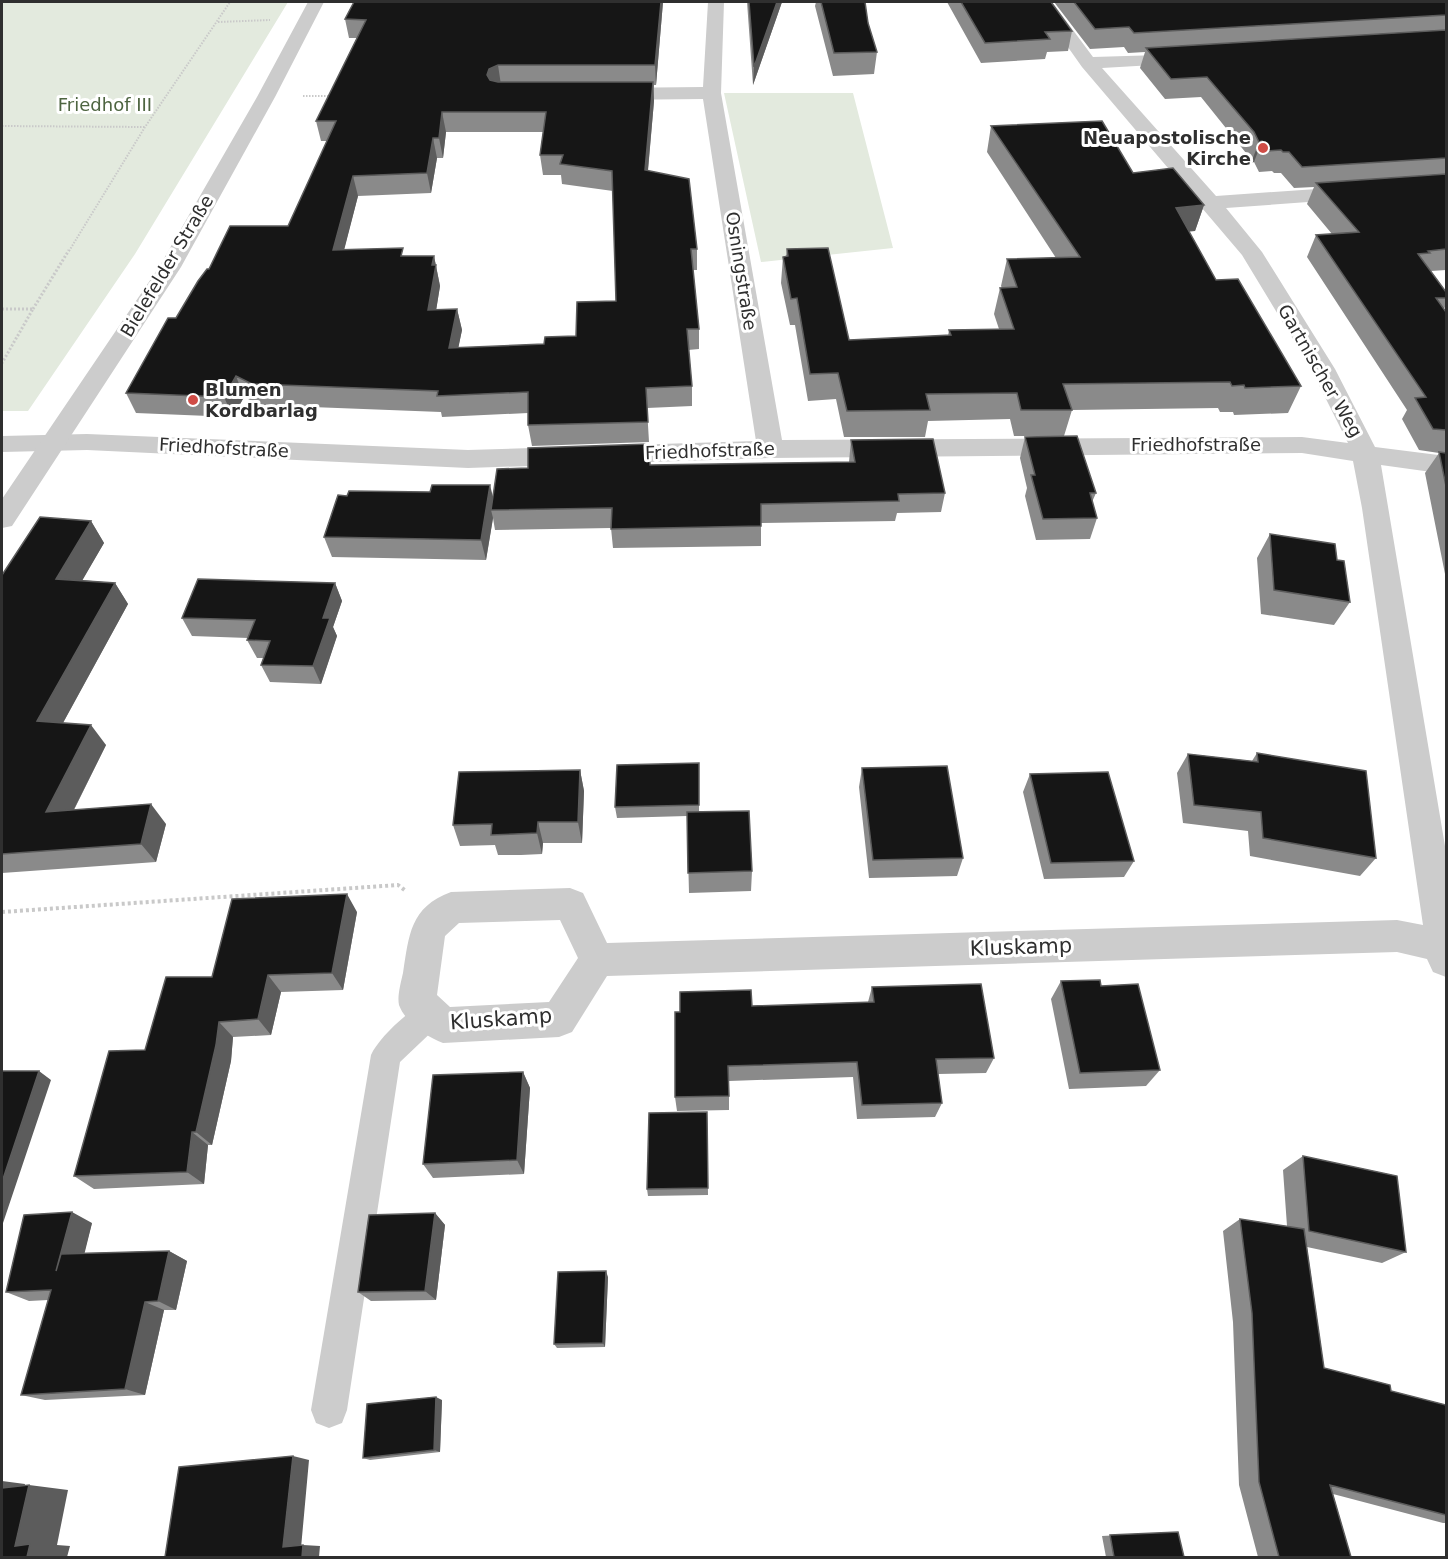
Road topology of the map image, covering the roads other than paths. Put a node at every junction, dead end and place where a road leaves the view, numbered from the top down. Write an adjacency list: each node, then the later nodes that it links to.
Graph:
1 (716, 2): 6 (street, Osningstraße)
2 (1044, 2): 5 (street, Gartnischer Weg)
3 (311, 10): 10 (street, Bielefelder Straße)
4 (1208, 56): 5 (street)
5 (1088, 63): 9 (street, Gartnischer Weg)
6 (712, 93): 7 (street); 12 (street, Osningstraße)
7 (592, 94)
8 (1446, 186): 9 (street)
9 (1211, 203): 13 (street, Gartnischer Weg)
10 (54, 443): 11 (street, Friedhofstraße); 12 (street, Friedhofstraße); 15 (street, Bielefelder Straße)
11 (2, 444)
12 (770, 449): 13 (street, Friedhofstraße)
13 (1365, 453): 14 (street, Friedhofstraße); 16 (street, Gartnischer Weg)
14 (1446, 465)
15 (2, 519)
16 (1445, 953): 17 (street, Kluskamp)
17 (597, 960): 18 (street, Kluskamp); 18 (street, Kluskamp)
18 (430, 1014): 19 (lane)
19 (329, 1410)

